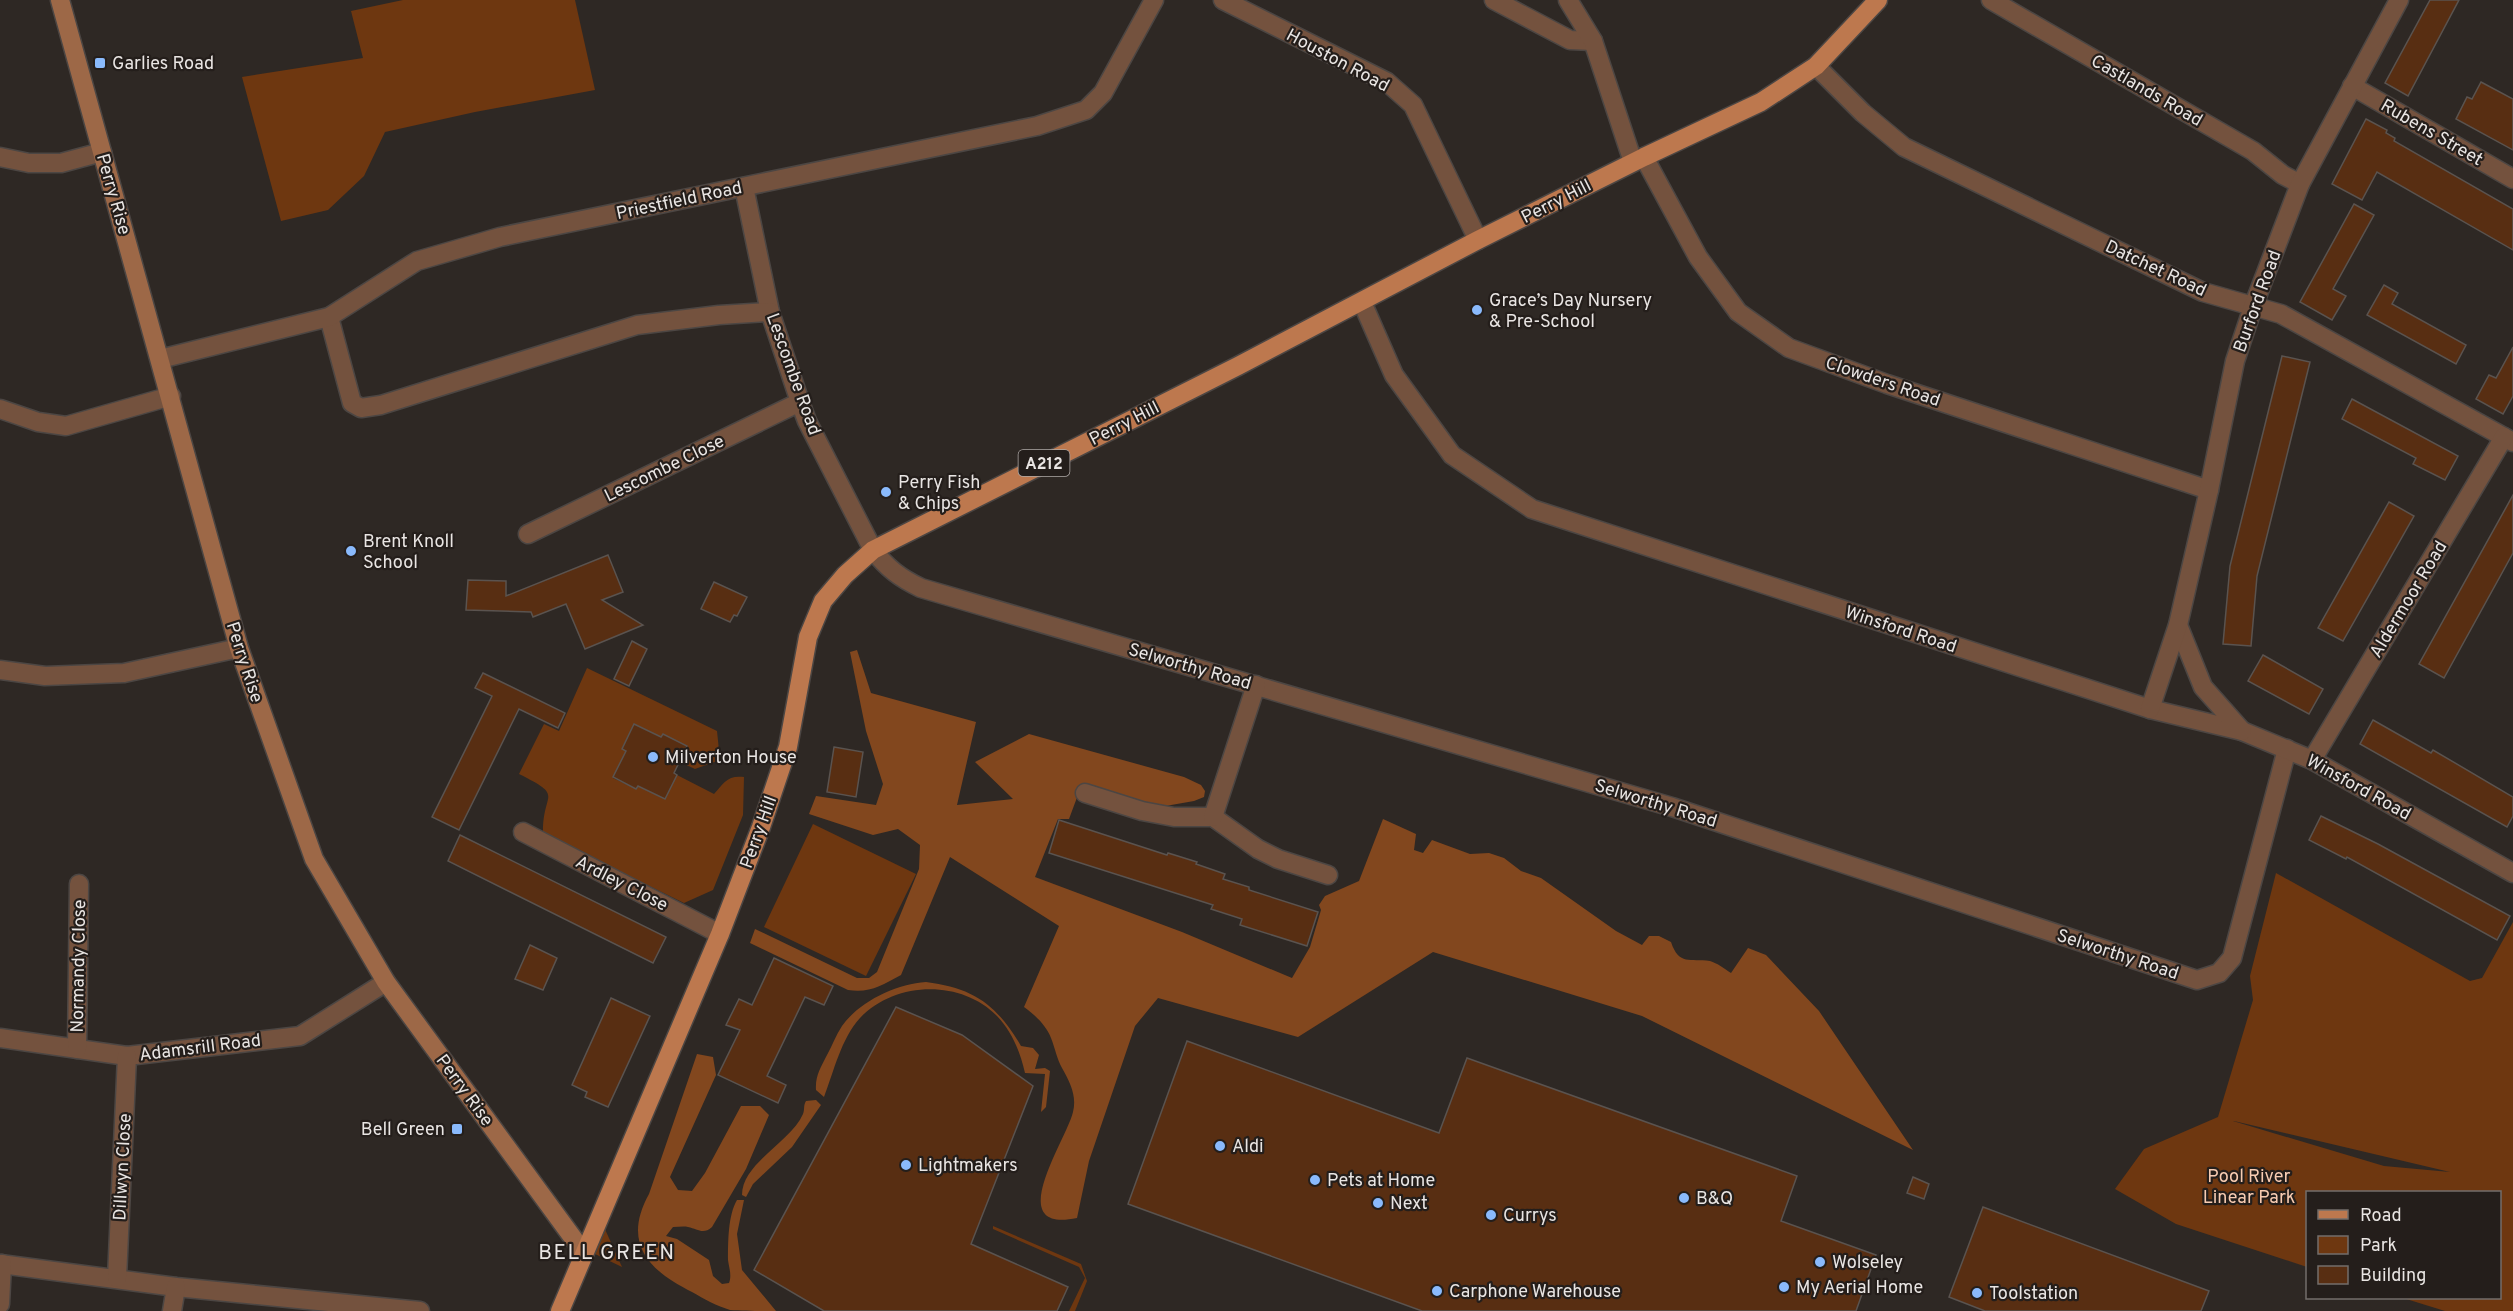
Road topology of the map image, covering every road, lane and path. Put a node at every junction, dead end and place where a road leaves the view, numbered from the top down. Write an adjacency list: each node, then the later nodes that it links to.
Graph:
1 (60, 0): 12 (main road, Perry Rise)
2 (1154, 0): 17 (street, Priestfield Road)
3 (1223, 0): 18 (street, Houston Road)
4 (1494, 0): 9 (street)
5 (1568, 0): 9 (street, Clowders Road)
6 (1878, 0): 10 (main road, Perry Hill / A212)
7 (1991, 0): 16 (street, Castlands Road)
8 (2399, 0): 11 (street, Burford Road)
9 (1593, 41): 14 (street, Clowders Road)
10 (1816, 66): 14 (main road, Perry Hill / A212); 20 (street, Datchet Road)
11 (2352, 86): 15 (street, Rubens Street); 16 (street, Burford Road)
12 (102, 152): 13 (street); 23 (main road, Perry Rise)
13 (0, 157)
14 (1639, 160): 18 (main road, Perry Hill / A212); 28 (street, Clowders Road)
15 (2513, 178)
16 (2300, 184): 20 (street, Burford Road)
17 (744, 187): 21 (street, Lescombe Road); 22 (street, Priestfield Road)
18 (1478, 240): 19 (main road, Perry Hill / A212)
19 (1362, 302): 30 (main road, Perry Hill / A212); 35 (street, Winsford Road)
20 (2253, 307): 27 (street, Datchet Road); 28 (street, Burford Road)
21 (770, 312): 22 (street); 25 (street, Lescombe Road)
22 (329, 317): 23 (street, Priestfield Road)
23 (160, 359): 24 (main road, Perry Rise)
24 (171, 396): 26 (street); 32 (main road, Perry Rise)
25 (800, 402): 29 (street, Lescombe Close); 30 (street, Lescombe Road)
26 (0, 409)
27 (2509, 440): 38 (street, Aldermoor Road)
28 (2209, 490): 31 (street, Burford Road)
29 (528, 534)
30 (873, 550): 34 (street, Selworthy Road); 45 (main road, Perry Hill / A212)
31 (2178, 625): 35 (street, Burford Road); 36 (street)
32 (239, 648): 33 (street); 46 (main road, Perry Rise)
33 (0, 670)
34 (1256, 685): 37 (street, Selworthy Road); 40 (street)
35 (2150, 709): 36 (street, Winsford Road)
36 (2242, 731): 37 (street, Winsford Road)
37 (2287, 748): 38 (street, Winsford Road)
38 (2312, 760): 42 (street, Winsford Road)
39 (1084, 793): 40 (street)
40 (1213, 817): 43 (street)
41 (523, 832): 45 (street, Ardley Close)
42 (2513, 873)
43 (1328, 875)
44 (79, 884): 48 (street, Normandy Close)
45 (720, 934): 50 (main road, Perry Hill / A212)
46 (386, 982): 49 (street, Adamsrill Road); 50 (main road, Perry Rise)
47 (0, 1038): 48 (street, Adamsrill Road)
48 (76, 1049): 49 (street, Adamsrill Road)
49 (127, 1056): 52 (street, Dillwyn Close)
50 (584, 1253): 57 (main road, A212)
51 (1, 1264): 52 (street); 54 (street)
52 (117, 1278): 53 (street)
53 (177, 1287): 55 (street); 56 (street)
54 (0, 1304)
55 (172, 1311)
56 (420, 1311)
57 (560, 1311)

